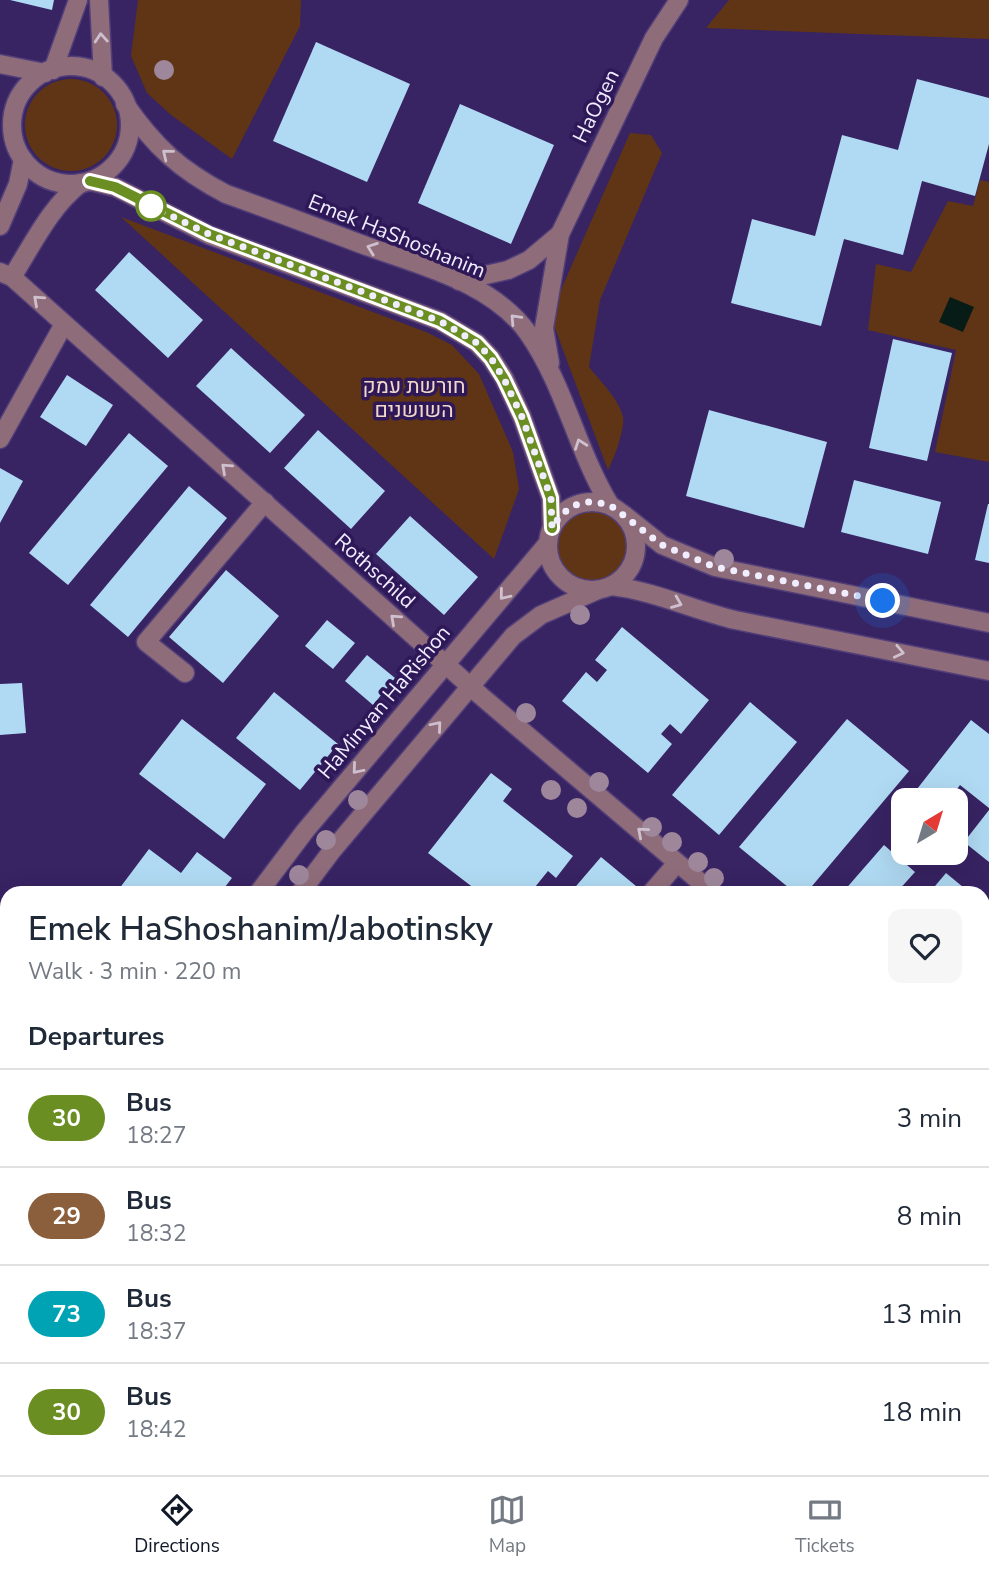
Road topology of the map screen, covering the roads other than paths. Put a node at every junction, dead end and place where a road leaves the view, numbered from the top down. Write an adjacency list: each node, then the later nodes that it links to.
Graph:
1 (78, 0): 5 (street)
2 (99, 0): 6 (street, one-way to 2)
3 (679, 0): 12 (street, HaOgen)
4 (0, 64): 5 (street)
5 (49, 71): 6 (street); 8 (street)
6 (103, 77): 7 (street)
7 (125, 104): 10 (street); 14 (street, Emek HaShoshanim, one-way to 7)
8 (7, 135): 9 (street)
9 (23, 159): 10 (street); 11 (street)
10 (85, 182): 13 (street); 20 (street)
11 (0, 226)
12 (560, 234): 14 (street, HaOgen); 16 (street, HaOgen)
13 (6, 274): 15 (street, Rothschild, one-way to 13)
14 (459, 281): 16 (street, Emek HaShoshanim, one-way to 14)
15 (64, 324): 17 (street); 18 (street, Rothschild, one-way to 15)
16 (552, 376): 19 (street, Emek HaShoshanim, one-way to 16)
17 (0, 439)
18 (264, 502): 23 (street, Rothschild, one-way to 18); 25 (street)
19 (617, 510): 20 (street); 21 (street); 22 (street, Emek HaShoshanim)
20 (550, 536): 21 (street); 23 (street, HaMinyan HaRishon, one-way to 23)
21 (605, 588): 24 (street, one-way to 24); 26 (street)
22 (989, 623)
23 (446, 664): 26 (street, Rothschild); 28 (street, HaMinyan HaRishon, one-way to 28)
24 (989, 671)
25 (184, 673)
26 (471, 686): 27 (street, Rothschild, one-way to 26); 29 (street, one-way to 26)
27 (677, 863): 30 (street); 31 (street, Rothschild)
28 (264, 886)
29 (306, 886)
30 (657, 886)
31 (705, 886)

